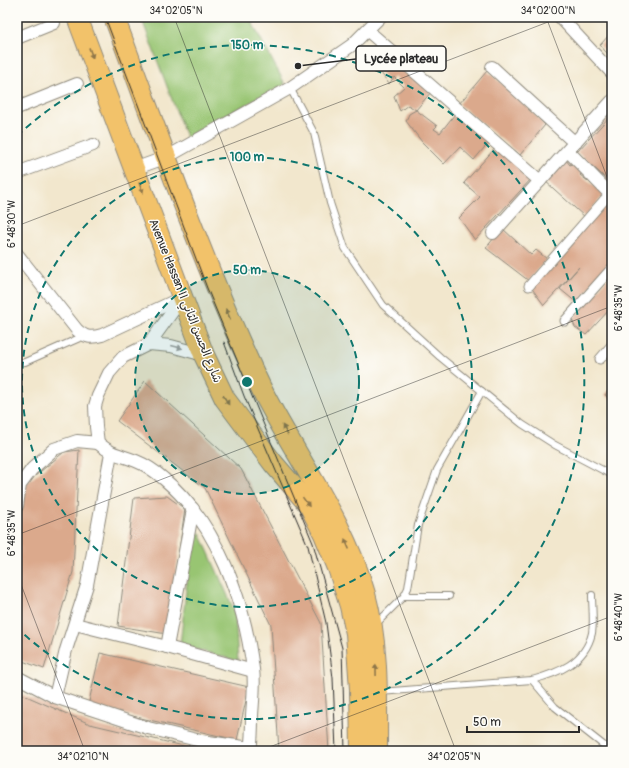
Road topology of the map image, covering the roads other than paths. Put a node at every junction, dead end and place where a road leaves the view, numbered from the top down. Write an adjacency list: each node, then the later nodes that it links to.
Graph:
1 (77, 17): 17 (highway, Avenue Hassan II شارع الحسن الثاني, one-way to 17)
2 (114, 17): 16 (highway, Avenue Hassan II شارع الحسن الثاني)
3 (380, 17): 6 (street)
4 (560, 17): 9 (street)
5 (54, 24): 7 (street)
6 (367, 30): 11 (street); 19 (street)
7 (17, 38)
8 (492, 67): 15 (street)
9 (612, 73)
10 (77, 84): 13 (street)
11 (290, 88): 16 (street); 33 (lane)
12 (612, 101): 15 (street)
13 (17, 108)
14 (93, 145): 18 (street)
15 (571, 147): 19 (street); 20 (street)
16 (167, 156): 17 (street); 43 (highway, Avenue Hassan II شارع الحسن الثاني, one-way to 16)
17 (134, 169): 25 (highway, Avenue Hassan II شارع الحسن الثاني, one-way to 25)
18 (17, 173)
19 (540, 181): 21 (street)
20 (611, 193): 24 (street)
21 (493, 233)
22 (17, 254): 27 (street)
23 (612, 268): 26 (street)
24 (529, 286)
25 (183, 299): 27 (street); 28 (street); 30 (highway, Avenue Hassan II شارع الحسن الثاني)
26 (566, 321)
27 (84, 336): 32 (lane)
28 (149, 344): 30 (street, one-way to 30); 34 (street)
29 (612, 346): 31 (street)
30 (204, 356): 48 (highway, Avenue Hassan II شارع الحسن الثاني, one-way to 48)
31 (600, 359)
32 (17, 364)
33 (482, 391): 36 (lane); 40 (lane)
34 (98, 443): 35 (street); 37 (street)
35 (111, 453): 38 (street); 42 (street)
36 (612, 475)
37 (17, 506)
38 (193, 509): 44 (street); 45 (street)
39 (592, 595): 47 (lane)
40 (404, 596): 41 (lane); 43 (lane)
41 (449, 596)
42 (75, 624): 44 (street); 49 (street)
43 (373, 628): 48 (highway, Avenue Hassan II شارع الحسن الثاني, one-way to 43)
44 (167, 647): 45 (street)
45 (253, 671): 50 (street)
46 (17, 677): 49 (street)
47 (532, 680): 48 (lane); 53 (lane)
48 (368, 692): 51 (highway, Avenue Hassan II شارع الحسن الثاني); 52 (highway, Avenue Hassan II شارع الحسن الثاني)
49 (55, 697): 50 (street)
50 (250, 749)
51 (361, 751)
52 (377, 751)
53 (611, 751)

